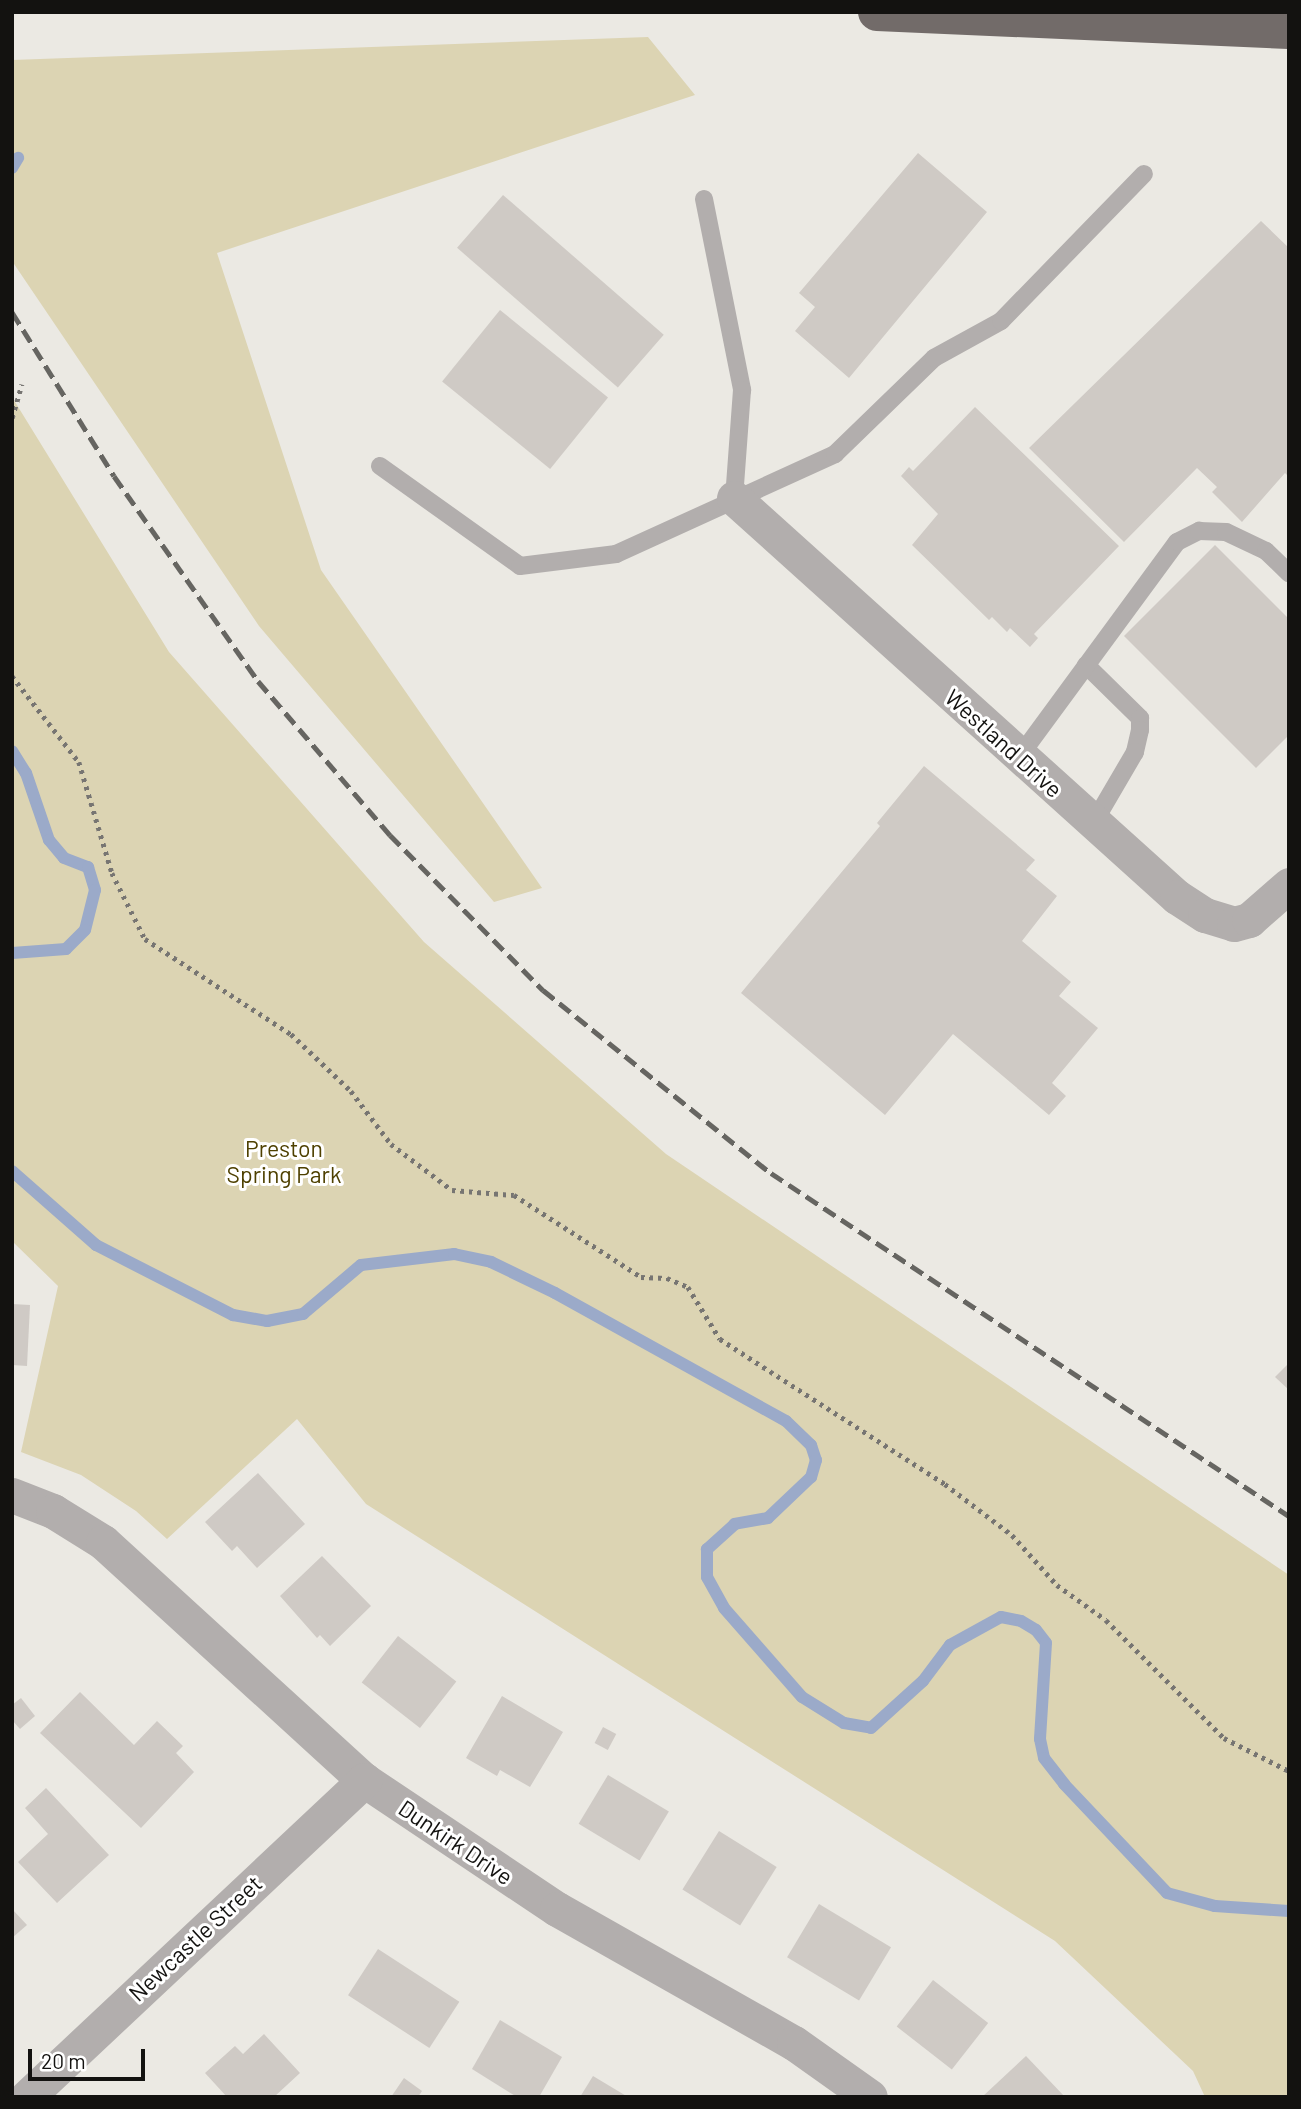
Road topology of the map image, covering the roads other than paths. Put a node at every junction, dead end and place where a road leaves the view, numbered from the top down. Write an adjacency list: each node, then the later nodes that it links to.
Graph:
1 (877, 12): 2 (highway)
2 (1289, 30)
3 (1144, 174): 6 (lane)
4 (704, 199): 6 (lane)
5 (380, 466): 6 (lane)
6 (734, 498): 9 (street, Westland Drive)
7 (1289, 573): 8 (lane)
8 (1086, 665): 9 (lane); 10 (lane)
9 (1019, 757): 10 (street, Westland Drive)
10 (1093, 824): 11 (street, Westland Drive)
11 (1289, 885)
12 (12, 1495): 13 (street, Dunkirk Drive)
13 (364, 1780): 14 (street, Newcastle Street); 15 (street, Dunkirk Drive)
14 (27, 2097)
15 (870, 2097)

